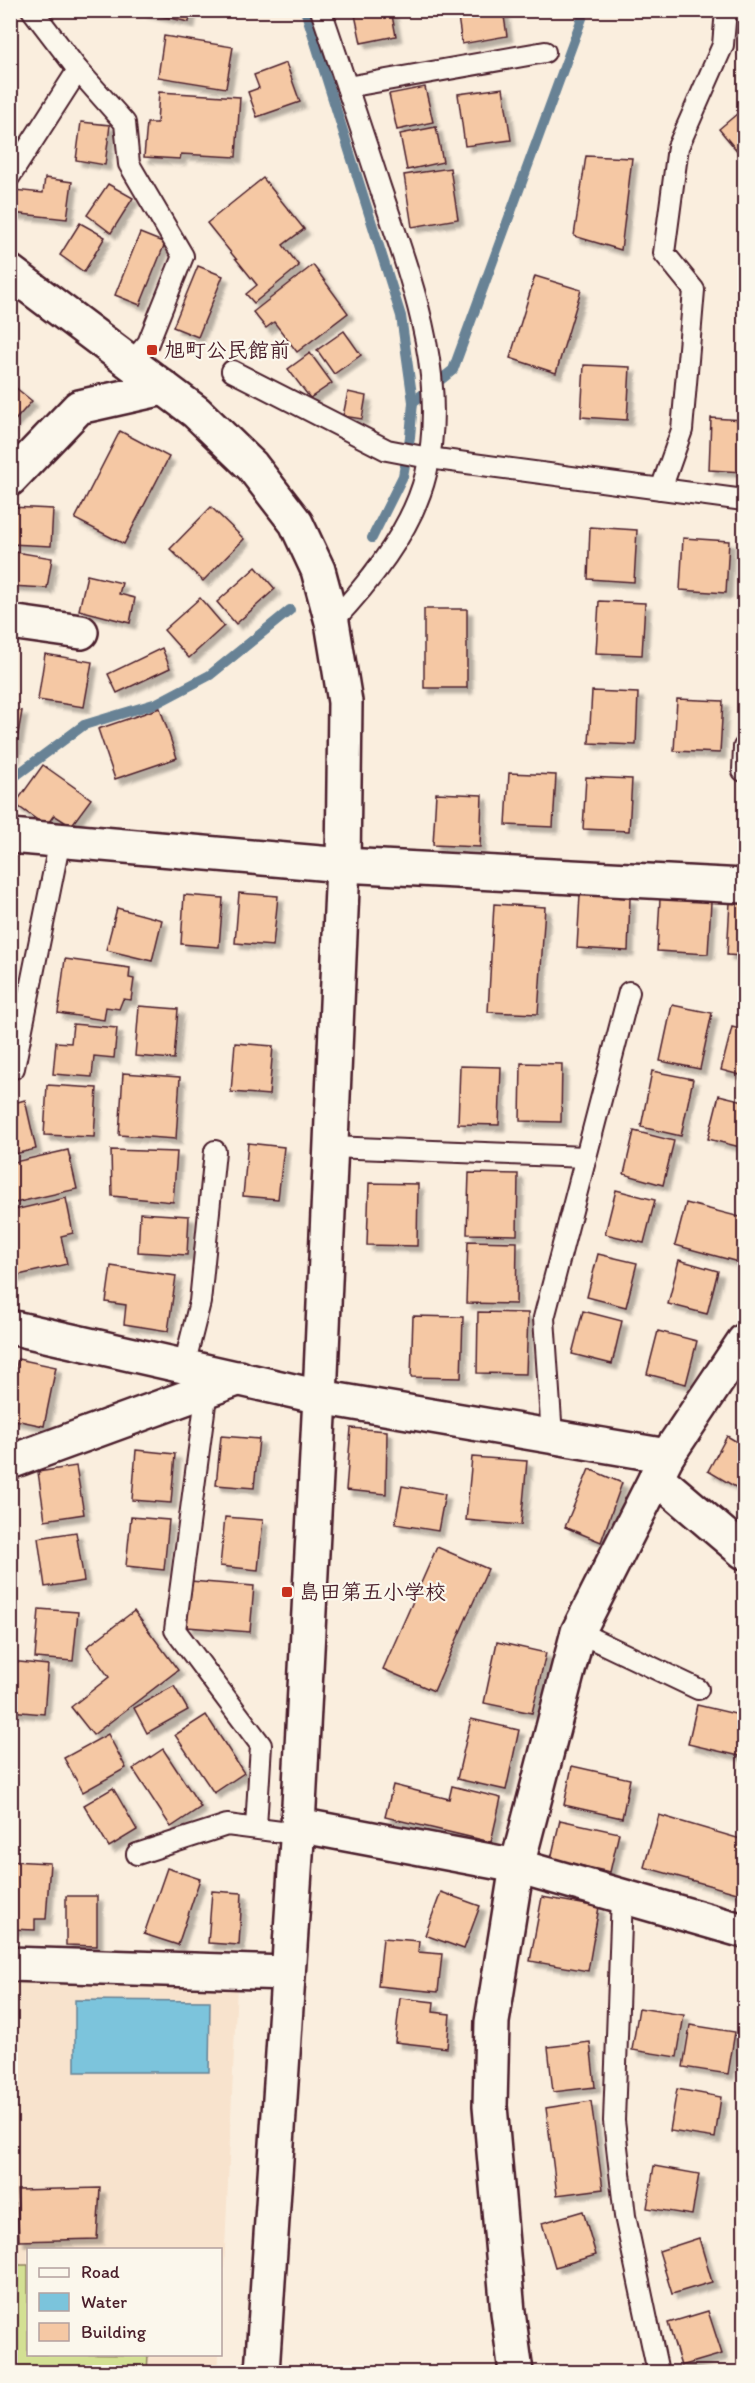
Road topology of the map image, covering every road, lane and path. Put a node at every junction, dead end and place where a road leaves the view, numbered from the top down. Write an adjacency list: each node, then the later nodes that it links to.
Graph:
1 (32, 10): 5 (lane)
2 (321, 10): 6 (lane)
3 (726, 10): 14 (lane)
4 (544, 52): 6 (lane)
5 (78, 70): 7 (lane); 9 (lane)
6 (347, 87): 12 (lane)
7 (10, 176)
8 (10, 272): 9 (street)
9 (132, 362): 11 (street)
10 (232, 371): 12 (lane)
11 (164, 388): 13 (street); 17 (street)
12 (429, 458): 14 (lane); 17 (lane)
13 (10, 479)
14 (661, 489): 15 (lane)
15 (744, 500)
16 (10, 622): 18 (street)
17 (332, 622): 23 (street)
18 (81, 632)
19 (744, 747): 20 (lane)
20 (743, 771)
21 (10, 836): 22 (street)
22 (60, 840): 23 (street); 26 (lane)
23 (343, 865): 24 (street); 27 (street)
24 (744, 886)
25 (629, 992): 29 (lane)
26 (14, 1068)
27 (331, 1147): 29 (lane); 35 (street)
28 (215, 1151): 32 (lane)
29 (586, 1157): 36 (lane)
30 (10, 1327): 32 (street)
31 (744, 1341): 38 (street)
32 (184, 1366): 33 (street)
33 (240, 1378): 34 (street); 35 (street)
34 (207, 1389): 37 (street); 42 (lane)
35 (320, 1397): 36 (street); 43 (street)
36 (552, 1436): 38 (street)
37 (10, 1462)
38 (661, 1467): 39 (street); 40 (street)
39 (744, 1552)
40 (578, 1632): 41 (lane); 45 (street)
41 (698, 1689)
42 (256, 1827): 43 (lane); 44 (lane)
43 (298, 1830): 45 (street); 49 (street)
44 (136, 1854)
45 (517, 1866): 46 (street); 51 (street)
46 (622, 1896): 47 (street); 52 (lane)
47 (744, 1931)
48 (10, 1964): 49 (street)
49 (288, 1973): 50 (street)
50 (262, 2373)
51 (516, 2373)
52 (658, 2373)

